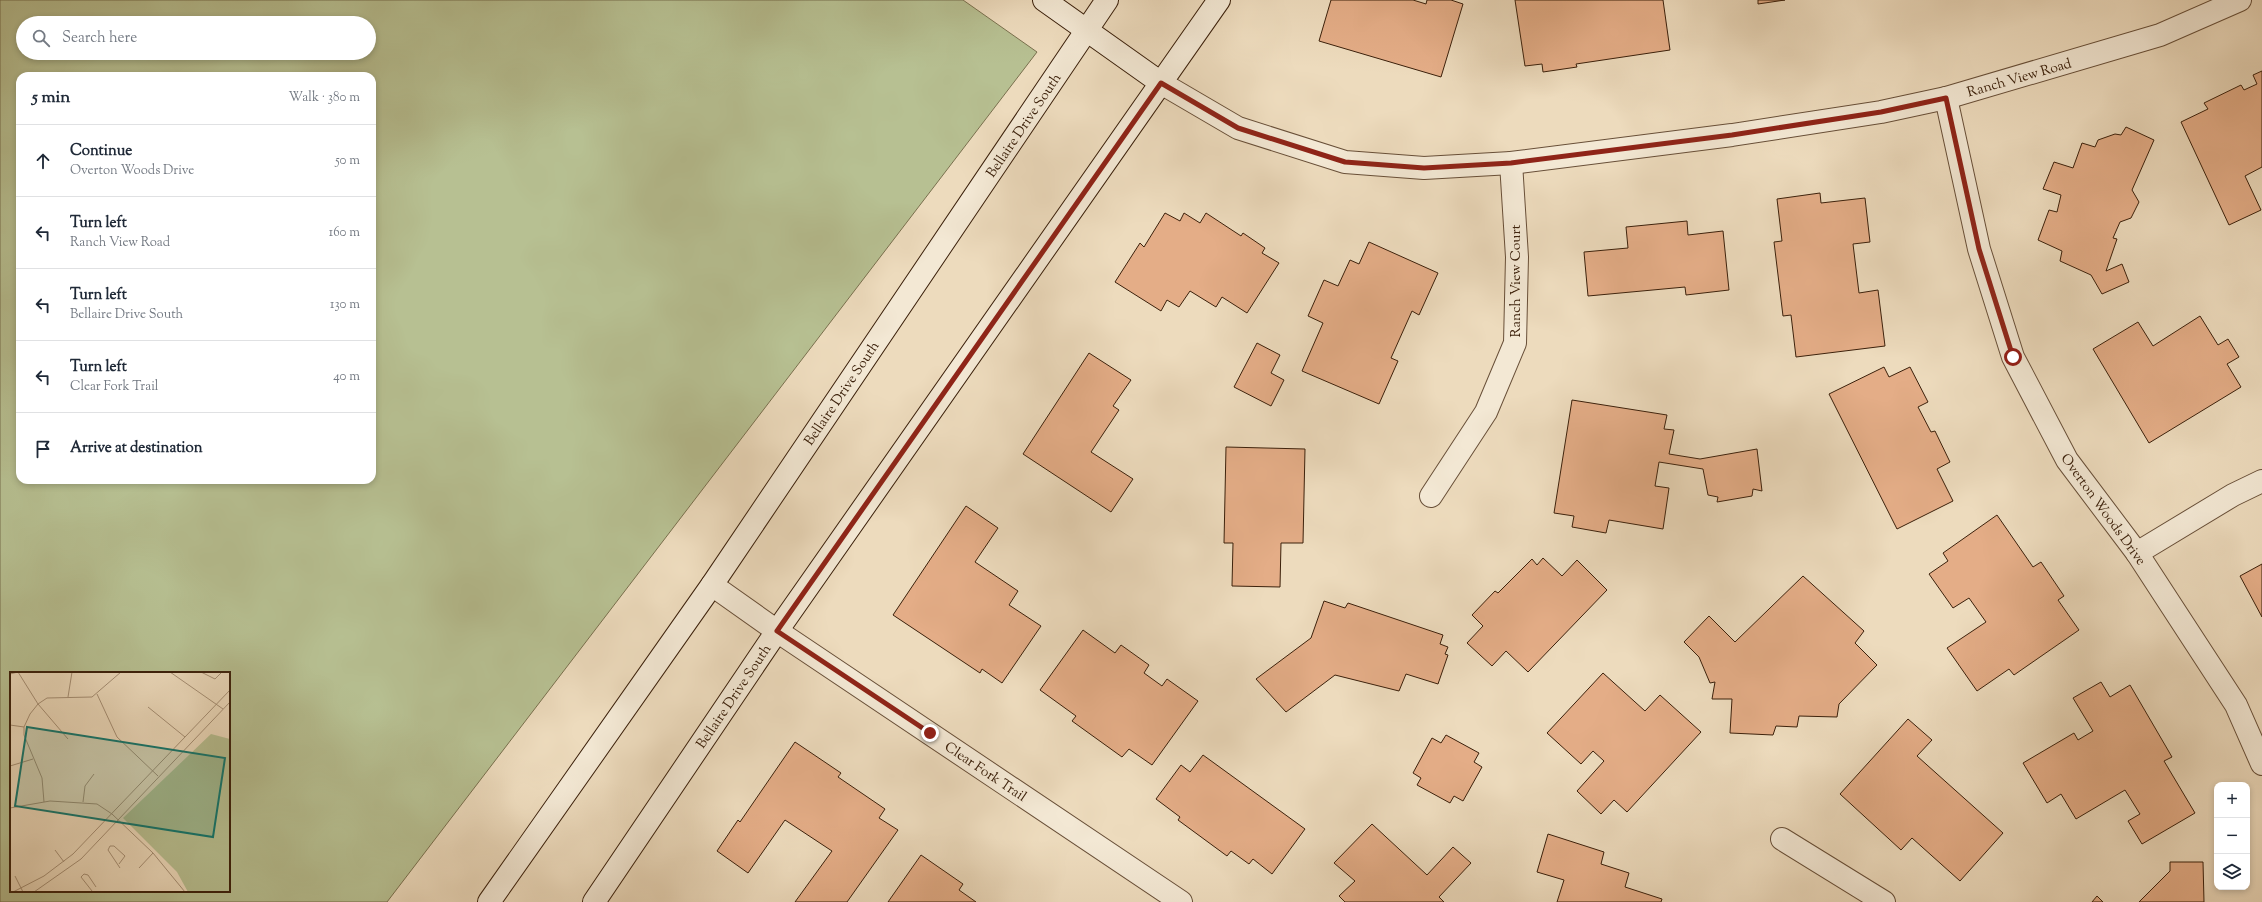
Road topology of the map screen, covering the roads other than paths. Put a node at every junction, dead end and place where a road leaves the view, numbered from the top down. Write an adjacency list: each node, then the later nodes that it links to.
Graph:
1 (1044, 0): 5 (street, Ranch View Road)
2 (1107, 0): 5 (street, Bellaire Drive South)
3 (1219, 0): 6 (street, Bellaire Drive South)
4 (2240, 0): 7 (street, Ranch View Road)
5 (1087, 30): 6 (street, Ranch View Road); 12 (street, Bellaire Drive South)
6 (1161, 83): 8 (street, Ranch View Road); 13 (street, Bellaire Drive South)
7 (1946, 98): 8 (street, Ranch View Road); 11 (street, Overton Woods Drive)
8 (1511, 163): 10 (street, Ranch View Court)
9 (2262, 481): 11 (street)
10 (1431, 496)
11 (2137, 553): 14 (street, Overton Woods Drive)
12 (712, 585): 13 (street, Clear Fork Trail); 16 (street, Bellaire Drive South)
13 (777, 631): 17 (street, Bellaire Drive South); 18 (street, Clear Fork Trail)
14 (2262, 764)
15 (1782, 839): 19 (street)
16 (489, 902)
17 (594, 902)
18 (1181, 902)
19 (1884, 902)

